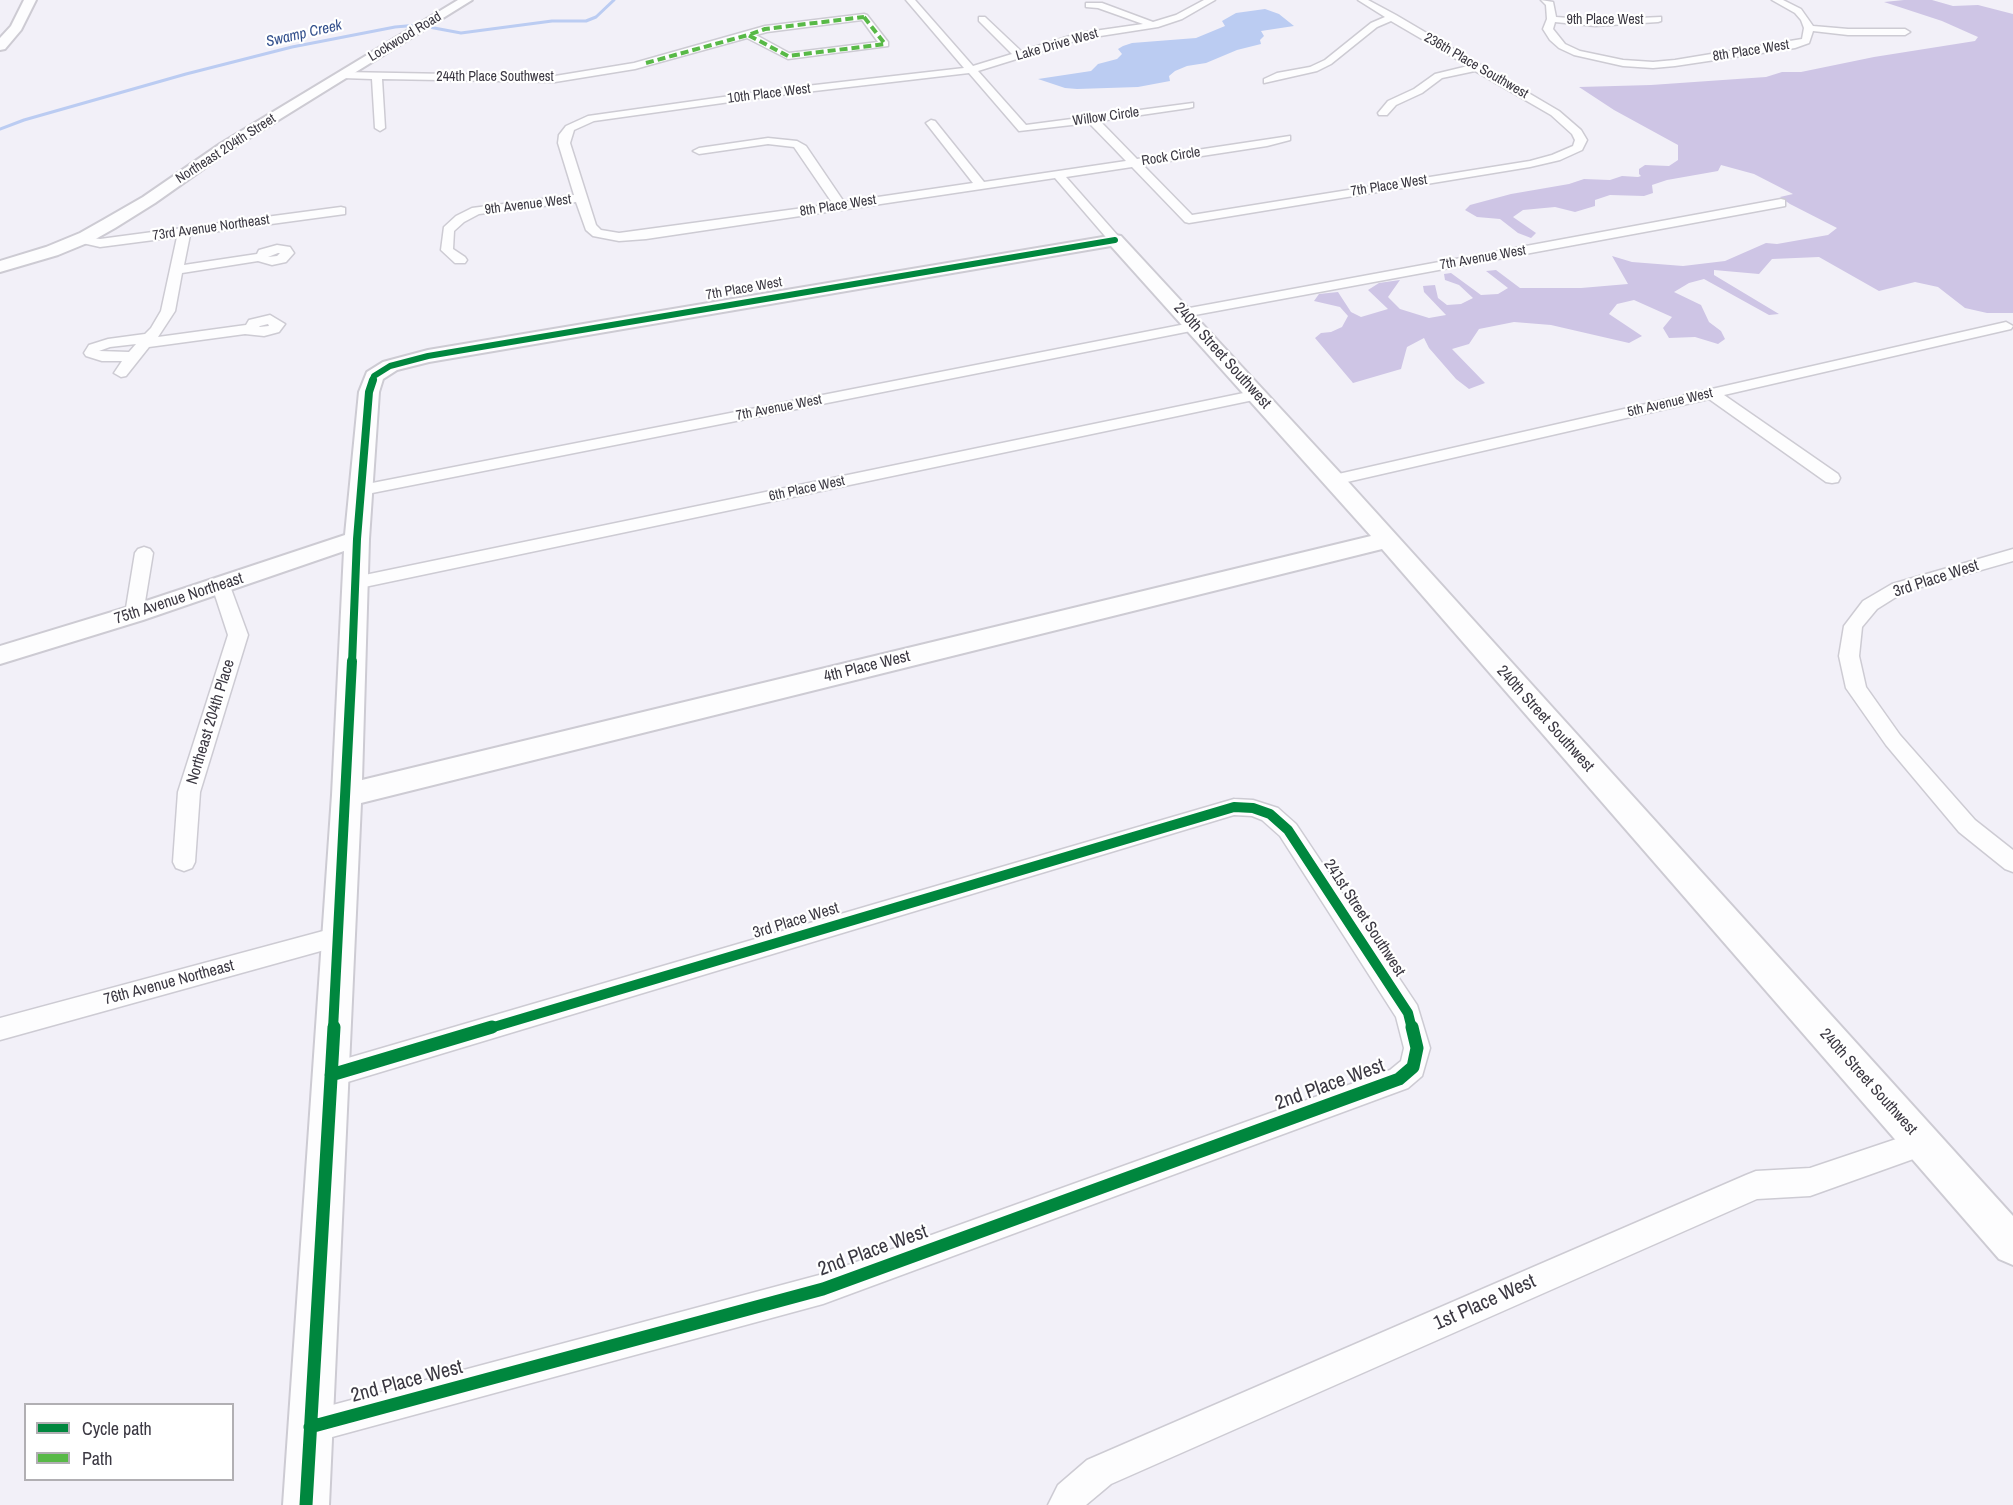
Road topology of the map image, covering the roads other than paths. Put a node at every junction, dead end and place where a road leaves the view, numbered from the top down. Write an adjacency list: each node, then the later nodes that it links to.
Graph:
1 (30, 0): 17 (street)
2 (466, 0): 21 (street, Lockwood Road)
3 (910, 0): 20 (street)
4 (1362, 0): 9 (street, 236th Place Southwest)
5 (1545, 0): 11 (street)
6 (1776, 0): 14 (street)
7 (1204, 1): 13 (street, Lake Drive West)
8 (1089, 5): 13 (street)
9 (1393, 17): 19 (street, 236th Place Southwest); 23 (street)
10 (982, 19): 18 (street)
11 (1552, 19): 12 (street, 9th Place West); 14 (street, 8th Place West)
12 (1658, 19)
13 (1155, 25): 18 (street, Lake Drive West)
14 (1809, 28): 15 (street, 8th Place West)
15 (1905, 32)
16 (748, 35): 16 (street, 244th Place Southwest); 22 (street, 244th Place Southwest)
17 (0, 46)
18 (1020, 56): 20 (street, Lake Drive West)
19 (1478, 67): 25 (street); 30 (street, 236th Place Southwest)
20 (971, 70): 26 (street, Willow Circle); 35 (street, 10th Place West)
21 (343, 75): 22 (street, 244th Place Southwest); 40 (street, Northeast 204th Street)
22 (377, 76): 28 (street)
23 (1268, 81)
24 (1189, 105): 26 (street, Willow Circle)
25 (1383, 113)
26 (1092, 118): 32 (street)
27 (931, 123): 34 (street)
28 (380, 128)
29 (1286, 138): 32 (street, Rock Circle)
30 (1581, 140): 32 (street, 7th Place West)
31 (699, 151): 37 (street)
32 (1135, 163): 33 (street, Rock Circle)
33 (1057, 174): 34 (street, 8th Place West); 41 (street, 240th Street Southwest)
34 (980, 185): 37 (street, 8th Place West)
35 (580, 198): 37 (street, 8th Place West); 43 (street, 9th Avenue West)
36 (1781, 203): 46 (street, 7th Avenue West)
37 (841, 206)
38 (341, 210): 39 (street, 73rd Avenue Northeast)
39 (184, 231): 40 (street, 73rd Avenue Northeast); 45 (street)
40 (82, 238): 44 (street)
41 (1115, 240): 46 (street, 240th Street Southwest); 56 (street, 7th Place West)
42 (261, 257): 45 (street)
43 (460, 260)
44 (0, 267)
45 (177, 270): 49 (street)
46 (1190, 320): 53 (street, 240th Street Southwest); 56 (street, 7th Avenue West)
47 (2006, 326): 52 (street, 5th Avenue West)
48 (250, 328): 49 (street)
49 (147, 341): 50 (street); 50 (street)
50 (132, 356): 51 (street)
51 (121, 373)
52 (1711, 393): 54 (street); 55 (street, 5th Avenue West)
53 (1258, 395): 55 (street, 240th Street Southwest); 61 (street, 6th Place West)
54 (1832, 478)
55 (1334, 480): 58 (street, 240th Street Southwest)
56 (362, 490): 57 (street)
57 (357, 539): 61 (street); 62 (street, 75th Avenue Northeast)
58 (1387, 540): 65 (street, 4th Place West); 73 (street, 240th Street Southwest)
59 (144, 553): 63 (street)
60 (2013, 555): 68 (street, 3rd Place West)
61 (355, 583): 65 (street)
62 (221, 586): 63 (street, 75th Avenue Northeast); 67 (street, Northeast 204th Place)
63 (134, 614): 64 (street, 75th Avenue Northeast)
64 (0, 655)
65 (347, 795): 69 (street)
66 (1270, 814): 71 (street, 241st Street Southwest); 72 (street, 3rd Place West)
67 (184, 862)
68 (2013, 863)
69 (338, 937): 70 (street, 76th Avenue Northeast); 72 (street)
70 (0, 1029)
71 (1417, 1048): 75 (street, 2nd Place West)
72 (331, 1075): 75 (street)
73 (1923, 1143): 74 (street, 240th Street Southwest); 77 (street, 1st Place West)
74 (2013, 1245)
75 (310, 1427): 76 (street)
76 (306, 1505)
77 (1065, 1505)

